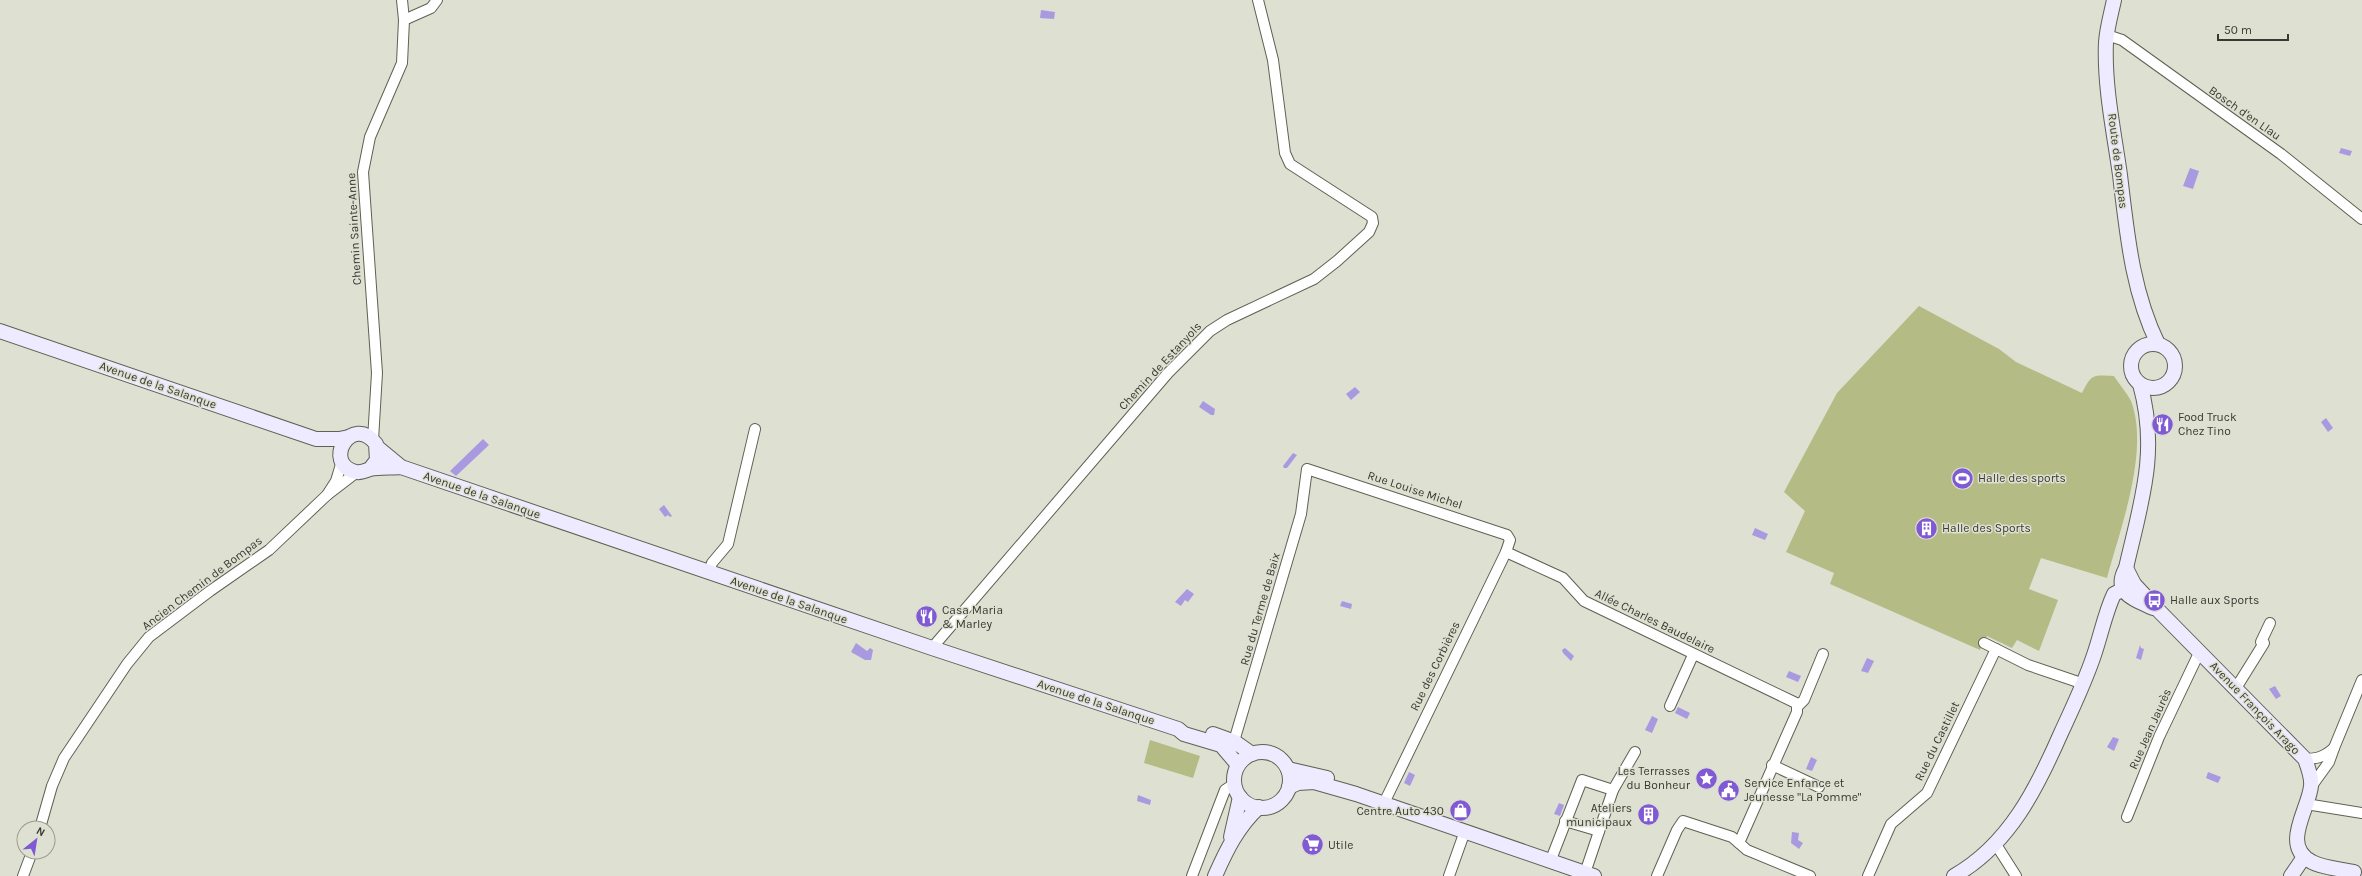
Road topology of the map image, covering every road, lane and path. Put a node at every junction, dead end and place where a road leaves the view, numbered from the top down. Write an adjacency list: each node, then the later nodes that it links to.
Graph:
1 (402, 0): 5 (street, Chemin Sainte-Anne)
2 (437, 0): 5 (street)
3 (1258, 0): 32 (street, Chemin de Estanyols)
4 (2114, 0): 6 (main road, Route de Bompas)
5 (404, 20): 15 (street, Chemin Sainte-Anne)
6 (2107, 35): 7 (street, Bosch d'en Llau); 8 (main road, Route de Bompas)
7 (2362, 219)
8 (2147, 322): 10 (main road, Route de Bompas); 11 (main road, Route de Bompas)
9 (0, 331): 18 (main road, Avenue de la Salanque)
10 (2158, 344): 11 (main road); 13 (main road)
11 (2143, 345): 12 (main road)
12 (2140, 384): 13 (main road); 14 (main road)
13 (2154, 388): 14 (main road)
14 (2146, 407): 28 (main road, Avenue François Arago)
15 (374, 411): 17 (street, Chemin Sainte-Anne); 19 (street, Chemin Sainte-Anne)
16 (755, 429): 27 (street)
17 (352, 435): 18 (main road, Avenue de la Salanque); 19 (main road); 20 (main road)
18 (316, 439): 20 (main road, Avenue de la Salanque)
19 (376, 444): 21 (main road); 23 (main road)
20 (341, 460): 23 (main road); 24 (street, Ancien Chemin de Bompas)
21 (401, 467): 23 (main road); 27 (main road, Avenue de la Salanque)
22 (1307, 469): 25 (street, Rue Louise Michel); 45 (street, Rue du Terme de Baix)
23 (363, 471): 24 (street, Ancien Chemin de Bompas)
24 (327, 495): 61 (street, Ancien Chemin de Bompas)
25 (1510, 540): 26 (street, Rue des Corbières)
26 (1506, 552): 35 (street, Allée Charles Baudelaire); 56 (street, Rue des Corbières)
27 (709, 572): 32 (main road, Avenue de la Salanque)
28 (2130, 592): 29 (main road); 29 (main road); 34 (main road, Avenue François Arago)
29 (2106, 620): 38 (main road)
30 (2270, 623): 39 (street)
31 (1984, 643): 33 (street)
32 (932, 648): 45 (main road, Avenue de la Salanque)
33 (1996, 649): 38 (street); 79 (street, Rue du Castillet)
34 (2200, 651): 39 (main road, Avenue François Arago); 60 (street, Rue Jean Jaurès)
35 (1693, 654): 41 (street); 42 (street, Allée Charles Baudelaire)
36 (1824, 654): 42 (street)
37 (2362, 680): 40 (street)
38 (2084, 684): 67 (main road)
39 (2236, 688): 46 (main road, Avenue François Arago)
40 (2359, 700): 43 (street)
41 (1670, 706)
42 (1797, 707): 47 (street)
43 (2334, 748): 46 (street); 52 (street)
44 (1636, 752): 53 (street)
45 (1234, 754): 48 (main road); 49 (main road)
46 (2305, 759): 52 (main road, Avenue François Arago)
47 (1772, 765): 51 (street); 66 (street)
48 (1288, 769): 50 (main road); 54 (main road)
49 (1234, 784): 55 (main road); 74 (street)
50 (1289, 787): 54 (main road); 58 (main road)
51 (1819, 787)
52 (2311, 787): 57 (main road, Avenue François Arago)
53 (1613, 790): 62 (street); 64 (street)
54 (1356, 794): 56 (main road)
55 (1240, 797): 58 (main road); 65 (main road)
56 (1384, 803): 63 (main road)
57 (2306, 804): 59 (street); 69 (main road, Avenue François Arago)
58 (1259, 808): 65 (main road)
59 (2362, 812)
60 (2127, 817)
61 (42, 820)
62 (1565, 821): 64 (street); 70 (street)
63 (1465, 831): 70 (main road); 76 (street)
64 (1599, 831): 72 (street)
65 (1230, 843): 75 (main road)
66 (1739, 843): 77 (street); 78 (street)
67 (1995, 843): 80 (main road); 81 (street)
68 (29, 860): 73 (street)
69 (2303, 860): 71 (main road); 82 (main road)
70 (1550, 862): 72 (main road)
71 (2358, 873)
72 (1589, 874)
73 (23, 876)
74 (1192, 876)
75 (1215, 876)
76 (1449, 876)
77 (1657, 876)
78 (1810, 876)
79 (1868, 876)
80 (1954, 876)
81 (2016, 876)
82 (2292, 876)

